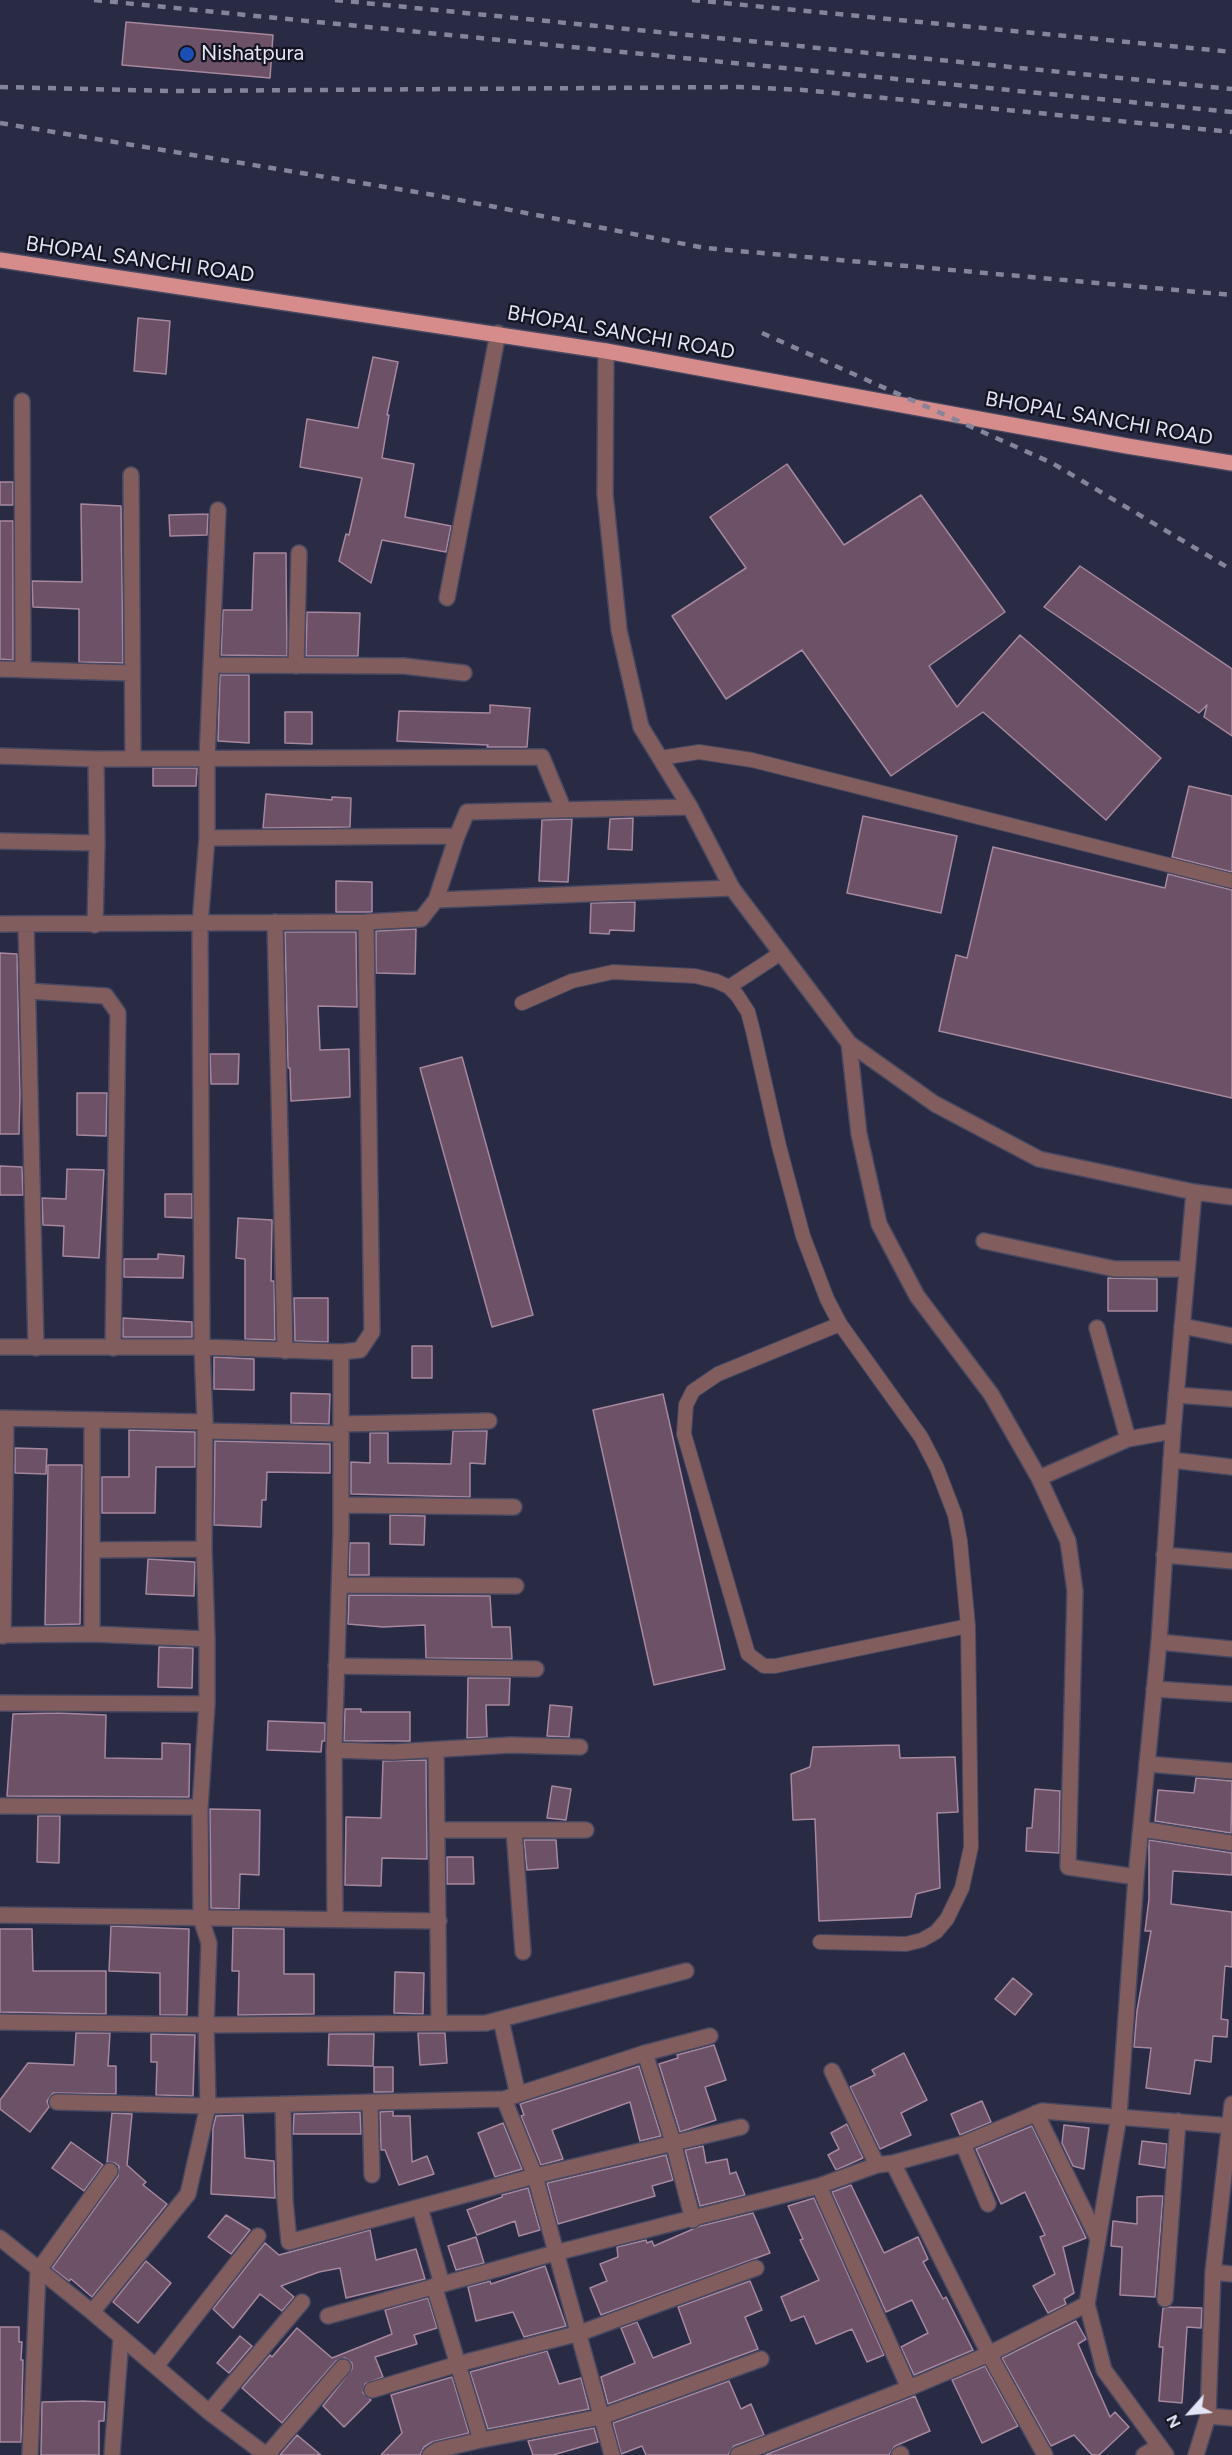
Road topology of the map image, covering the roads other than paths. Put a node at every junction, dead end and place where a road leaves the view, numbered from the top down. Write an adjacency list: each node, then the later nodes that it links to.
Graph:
1 (0, 260): 2 (main road, BHOPAL SANCHI ROAD)
2 (498, 333): 3 (main road, BHOPAL SANCHI ROAD); 9 (street)
3 (606, 351): 5 (main road, BHOPAL SANCHI ROAD); 17 (street)
4 (22, 402): 13 (street)
5 (1232, 463)
6 (131, 475): 14 (street)
7 (218, 510): 10 (street)
8 (299, 553): 11 (street)
9 (447, 598)
10 (213, 665): 11 (street); 20 (street)
11 (296, 666): 15 (street)
12 (0, 669): 13 (street)
13 (23, 670): 14 (street)
14 (131, 673): 19 (street)
15 (465, 673)
16 (0, 756): 18 (street)
17 (660, 758): 21 (street); 27 (lane)
18 (96, 759): 19 (street); 26 (street)
19 (134, 759): 20 (street)
20 (207, 759): 22 (street); 24 (street)
21 (690, 807): 22 (street); 28 (street)
22 (563, 808): 23 (street)
23 (457, 836): 24 (street); 29 (street)
24 (207, 838): 33 (street)
25 (0, 841): 26 (street)
26 (97, 843): 35 (street)
27 (1232, 880)
28 (732, 888): 29 (street); 36 (street)
29 (436, 900): 31 (street)
30 (275, 922): 31 (street); 33 (street); 53 (street)
31 (366, 922): 54 (street)
32 (0, 924): 34 (street)
33 (200, 924): 35 (street); 50 (street)
34 (26, 925): 35 (street); 38 (street)
35 (95, 925)
36 (781, 954): 37 (lane); 40 (street)
37 (729, 987): 39 (lane); 45 (lane)
38 (28, 991): 51 (street); 52 (street)
39 (522, 1003)
40 (849, 1043): 41 (street); 66 (street)
41 (1194, 1192): 42 (street); 44 (street)
42 (1232, 1197)
43 (984, 1241): 44 (street)
44 (1187, 1269): 46 (street)
45 (840, 1324): 75 (lane); 75 (lane)
46 (1182, 1326): 48 (street); 55 (street)
47 (1097, 1328): 63 (street)
48 (1232, 1336)
49 (0, 1347): 51 (street)
50 (202, 1347): 52 (street); 53 (street); 60 (street)
51 (36, 1348): 52 (street)
52 (113, 1348)
53 (285, 1351): 54 (street)
54 (342, 1352): 61 (street)
55 (1176, 1395): 56 (street); 62 (street)
56 (1232, 1399)
57 (3, 1419): 58 (street); 77 (street)
58 (92, 1420): 60 (street); 70 (street)
59 (489, 1421): 61 (street)
60 (205, 1427): 61 (street); 69 (street)
61 (341, 1429): 67 (street)
62 (1173, 1431): 63 (street); 64 (street)
63 (1128, 1439): 66 (street)
64 (1171, 1460): 65 (street); 71 (street)
65 (1232, 1467)
66 (1039, 1478): 99 (street)
67 (341, 1505): 68 (street); 73 (street)
68 (514, 1508)
69 (204, 1549): 70 (street); 78 (street)
70 (92, 1550): 76 (street)
71 (1164, 1555): 72 (street); 79 (street)
72 (1232, 1561)
73 (340, 1585): 74 (street); 81 (street)
74 (516, 1586)
75 (968, 1626): 104 (lane)
76 (92, 1634): 77 (street); 78 (street)
77 (2, 1635)
78 (207, 1639): 86 (street)
79 (1159, 1642): 80 (street); 83 (street)
80 (1232, 1649)
81 (336, 1665): 82 (street); 88 (street)
82 (536, 1669)
83 (1154, 1689): 84 (street); 90 (street)
84 (1232, 1694)
85 (0, 1703): 86 (street)
86 (207, 1704): 93 (street)
87 (580, 1747): 89 (street)
88 (334, 1750): 89 (street); 102 (street)
89 (436, 1750): 95 (street)
90 (1147, 1764): 91 (street); 94 (street)
91 (1232, 1771)
92 (0, 1806): 93 (street)
93 (200, 1807): 101 (street)
94 (1141, 1829): 98 (street); 99 (street)
95 (438, 1830): 96 (street); 103 (street)
96 (514, 1830): 97 (street); 105 (street)
97 (586, 1830)
98 (1232, 1844)
99 (1136, 1877): 121 (street)
100 (0, 1915): 101 (street)
101 (201, 1919): 102 (street); 110 (street)
102 (335, 1919): 103 (street)
103 (439, 1921): 109 (street)
104 (820, 1942)
105 (523, 1952)
106 (686, 1971): 107 (street)
107 (501, 2020): 109 (street); 114 (street)
108 (0, 2022): 110 (street)
109 (439, 2023): 110 (street)
110 (206, 2025): 119 (street)
111 (710, 2036): 112 (street)
112 (645, 2053): 114 (street); 125 (street)
113 (832, 2072): 128 (street)
114 (511, 2097): 116 (street); 131 (street)
115 (57, 2102): 119 (street)
116 (370, 2103): 117 (street); 130 (street)
117 (283, 2104): 119 (street); 134 (street)
118 (1232, 2104): 123 (street)
119 (208, 2106): 148 (street)
120 (1036, 2114): 121 (street); 126 (street); 138 (street)
121 (1119, 2116): 122 (street); 138 (street)
122 (1178, 2121): 123 (street); 145 (street)
123 (1231, 2126): 142 (street)
124 (741, 2127): 125 (street)
125 (673, 2142): 131 (street); 135 (street)
126 (963, 2144): 127 (street); 133 (street)
127 (894, 2163): 128 (street); 152 (street)
128 (878, 2165): 132 (street)
129 (110, 2171): 141 (street)
130 (372, 2175)
131 (535, 2176): 134 (street); 139 (street)
132 (819, 2186): 135 (street); 157 (street)
133 (988, 2204)
134 (420, 2208): 144 (street)
135 (693, 2220): 139 (street)
136 (258, 2235): 155 (street)
137 (0, 2238): 141 (street)
138 (1098, 2239): 147 (street)
139 (555, 2253): 144 (street); 150 (street)
140 (756, 2268): 150 (street)
141 (38, 2271): 148 (street); 167 (street)
142 (1214, 2272): 143 (street); 160 (street)
143 (1232, 2274)
144 (438, 2285): 149 (street); 154 (street)
145 (1165, 2299)
146 (302, 2302): 159 (street)
147 (1087, 2304): 152 (street); 164 (street)
148 (92, 2312): 151 (street)
149 (328, 2316)
150 (580, 2333): 154 (street); 161 (street)
151 (121, 2338): 155 (street); 165 (street)
152 (989, 2354): 157 (street); 171 (street)
153 (760, 2359): 161 (street)
154 (458, 2364): 158 (street); 163 (street)
155 (156, 2366): 159 (street)
156 (343, 2367): 168 (street)
157 (909, 2388): 166 (street)
158 (372, 2390)
159 (210, 2412): 168 (street)
160 (1208, 2416): 162 (street); 173 (street)
161 (601, 2417): 163 (street); 170 (street)
162 (1232, 2418)
163 (481, 2440): 169 (street)
164 (1162, 2450): 172 (street)
165 (115, 2453)
166 (742, 2454)
167 (30, 2455)
168 (267, 2455)
169 (430, 2455)
170 (612, 2455)
171 (1045, 2455)
172 (1144, 2455)
173 (1196, 2455)

